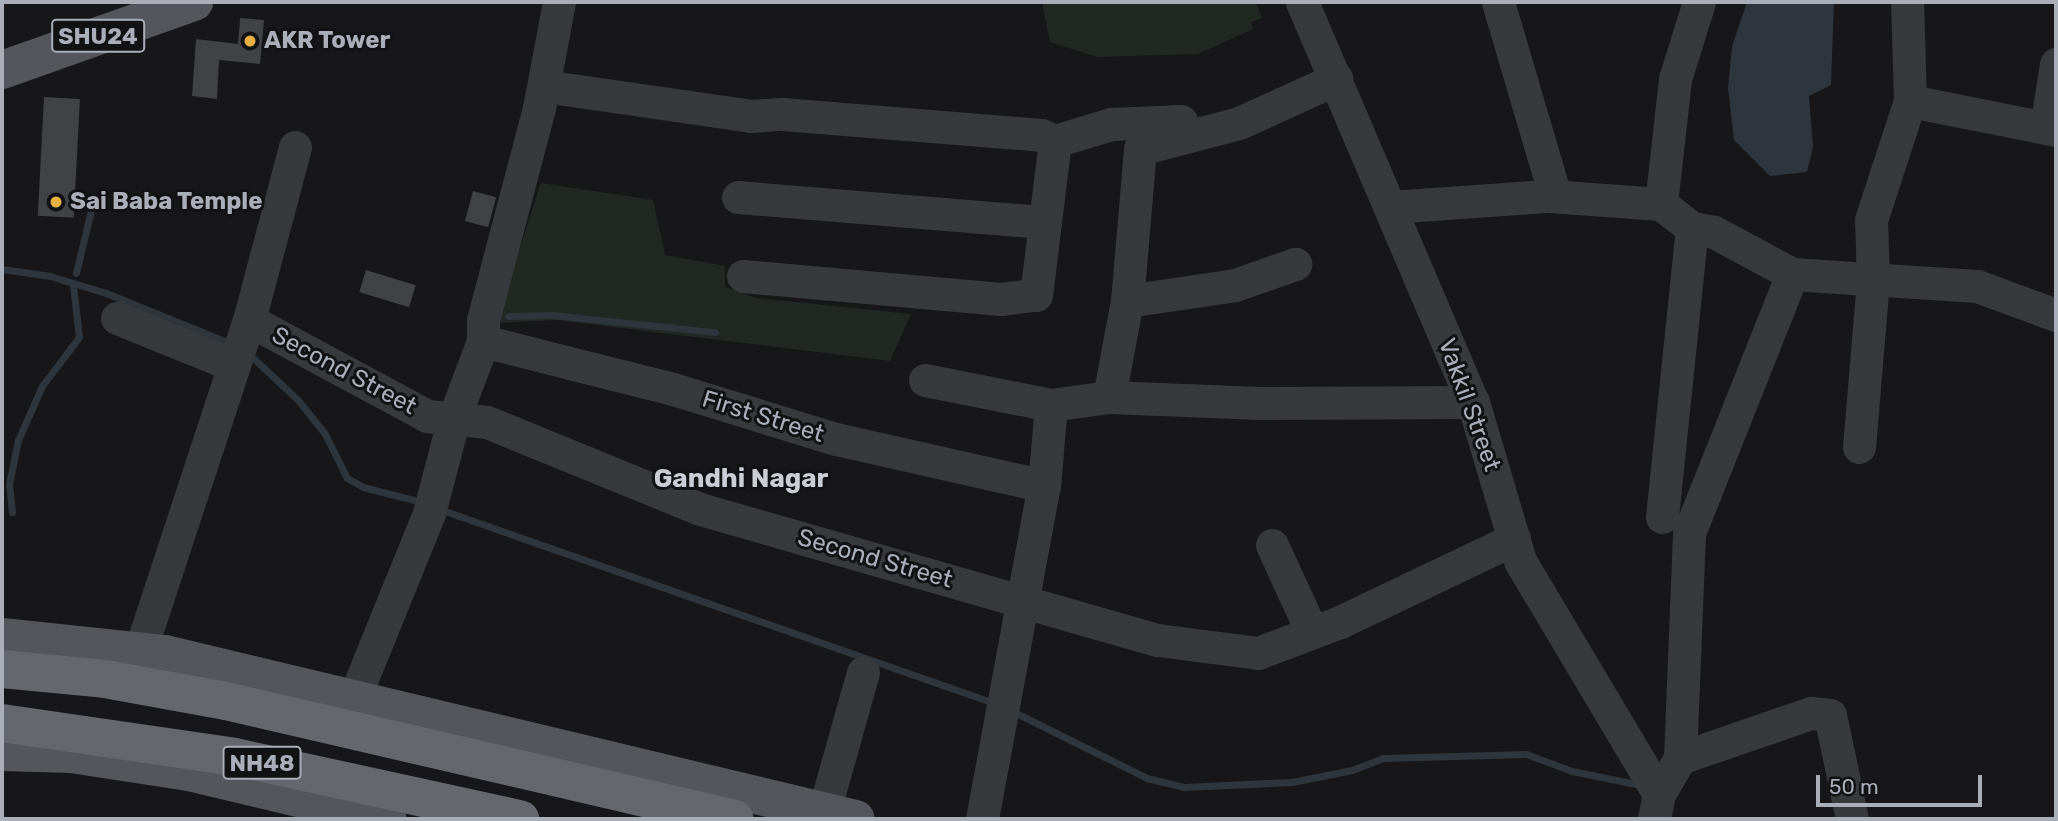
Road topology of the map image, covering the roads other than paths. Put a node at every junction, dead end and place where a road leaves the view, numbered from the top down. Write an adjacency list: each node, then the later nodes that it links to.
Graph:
1 (146, 2): 8 (main road, SHU24)
2 (194, 2): 10 (main road, SHU24)
3 (559, 2): 12 (street)
4 (1302, 2): 11 (street, Vakkil Street)
5 (1498, 2): 18 (street)
6 (1699, 2): 20 (street)
7 (1907, 2): 13 (street)
8 (2, 53)
9 (2056, 64): 15 (street)
10 (2, 70)
11 (1336, 79): 21 (street, Vakkil Street); 28 (street)
12 (544, 86): 16 (street); 32 (street)
13 (1910, 100): 15 (street); 27 (street)
14 (1181, 121): 16 (street)
15 (2051, 129)
16 (1055, 141): 22 (street)
17 (295, 146): 31 (street)
18 (1555, 196): 20 (street); 21 (street)
19 (738, 197): 22 (street)
20 (1661, 204): 23 (street)
21 (1390, 206): 36 (street, Vakkil Street)
22 (1045, 222): 26 (street)
23 (1692, 228): 25 (street); 41 (street)
24 (1295, 264): 28 (street)
25 (1792, 274): 27 (street); 53 (street)
26 (743, 276)
27 (1871, 279): 29 (street); 39 (street)
28 (1127, 301): 35 (street)
29 (2056, 315)
30 (117, 318): 33 (street)
31 (249, 320): 33 (street); 38 (street, Second Street)
32 (483, 341): 38 (street); 40 (street, First Street)
33 (231, 364): 47 (street)
34 (925, 380): 37 (street)
35 (1109, 397): 36 (street); 37 (street)
36 (1473, 402): 42 (street, Vakkil Street)
37 (1051, 405): 40 (street)
38 (454, 418): 44 (street, Second Street); 50 (street)
39 (1859, 447)
40 (1044, 486): 44 (street)
41 (1662, 517)
42 (1514, 540): 45 (street, Second Street); 54 (street, Vakkil Street)
43 (1272, 545): 45 (street)
44 (1020, 597): 45 (street, Second Street); 59 (street)
45 (1311, 630)
46 (2, 637): 47 (main road)
47 (140, 651): 50 (main road)
48 (2, 669): 58 (highway, NH48)
49 (863, 673): 55 (street)
50 (354, 698): 55 (main road)
51 (2, 723): 57 (highway, NH48)
52 (2, 752): 56 (main road)
53 (1680, 758): 54 (street); 60 (street)
54 (1656, 807)
55 (840, 815)
56 (387, 819)
57 (520, 819)
58 (735, 819)
59 (982, 819)
60 (1852, 819)

